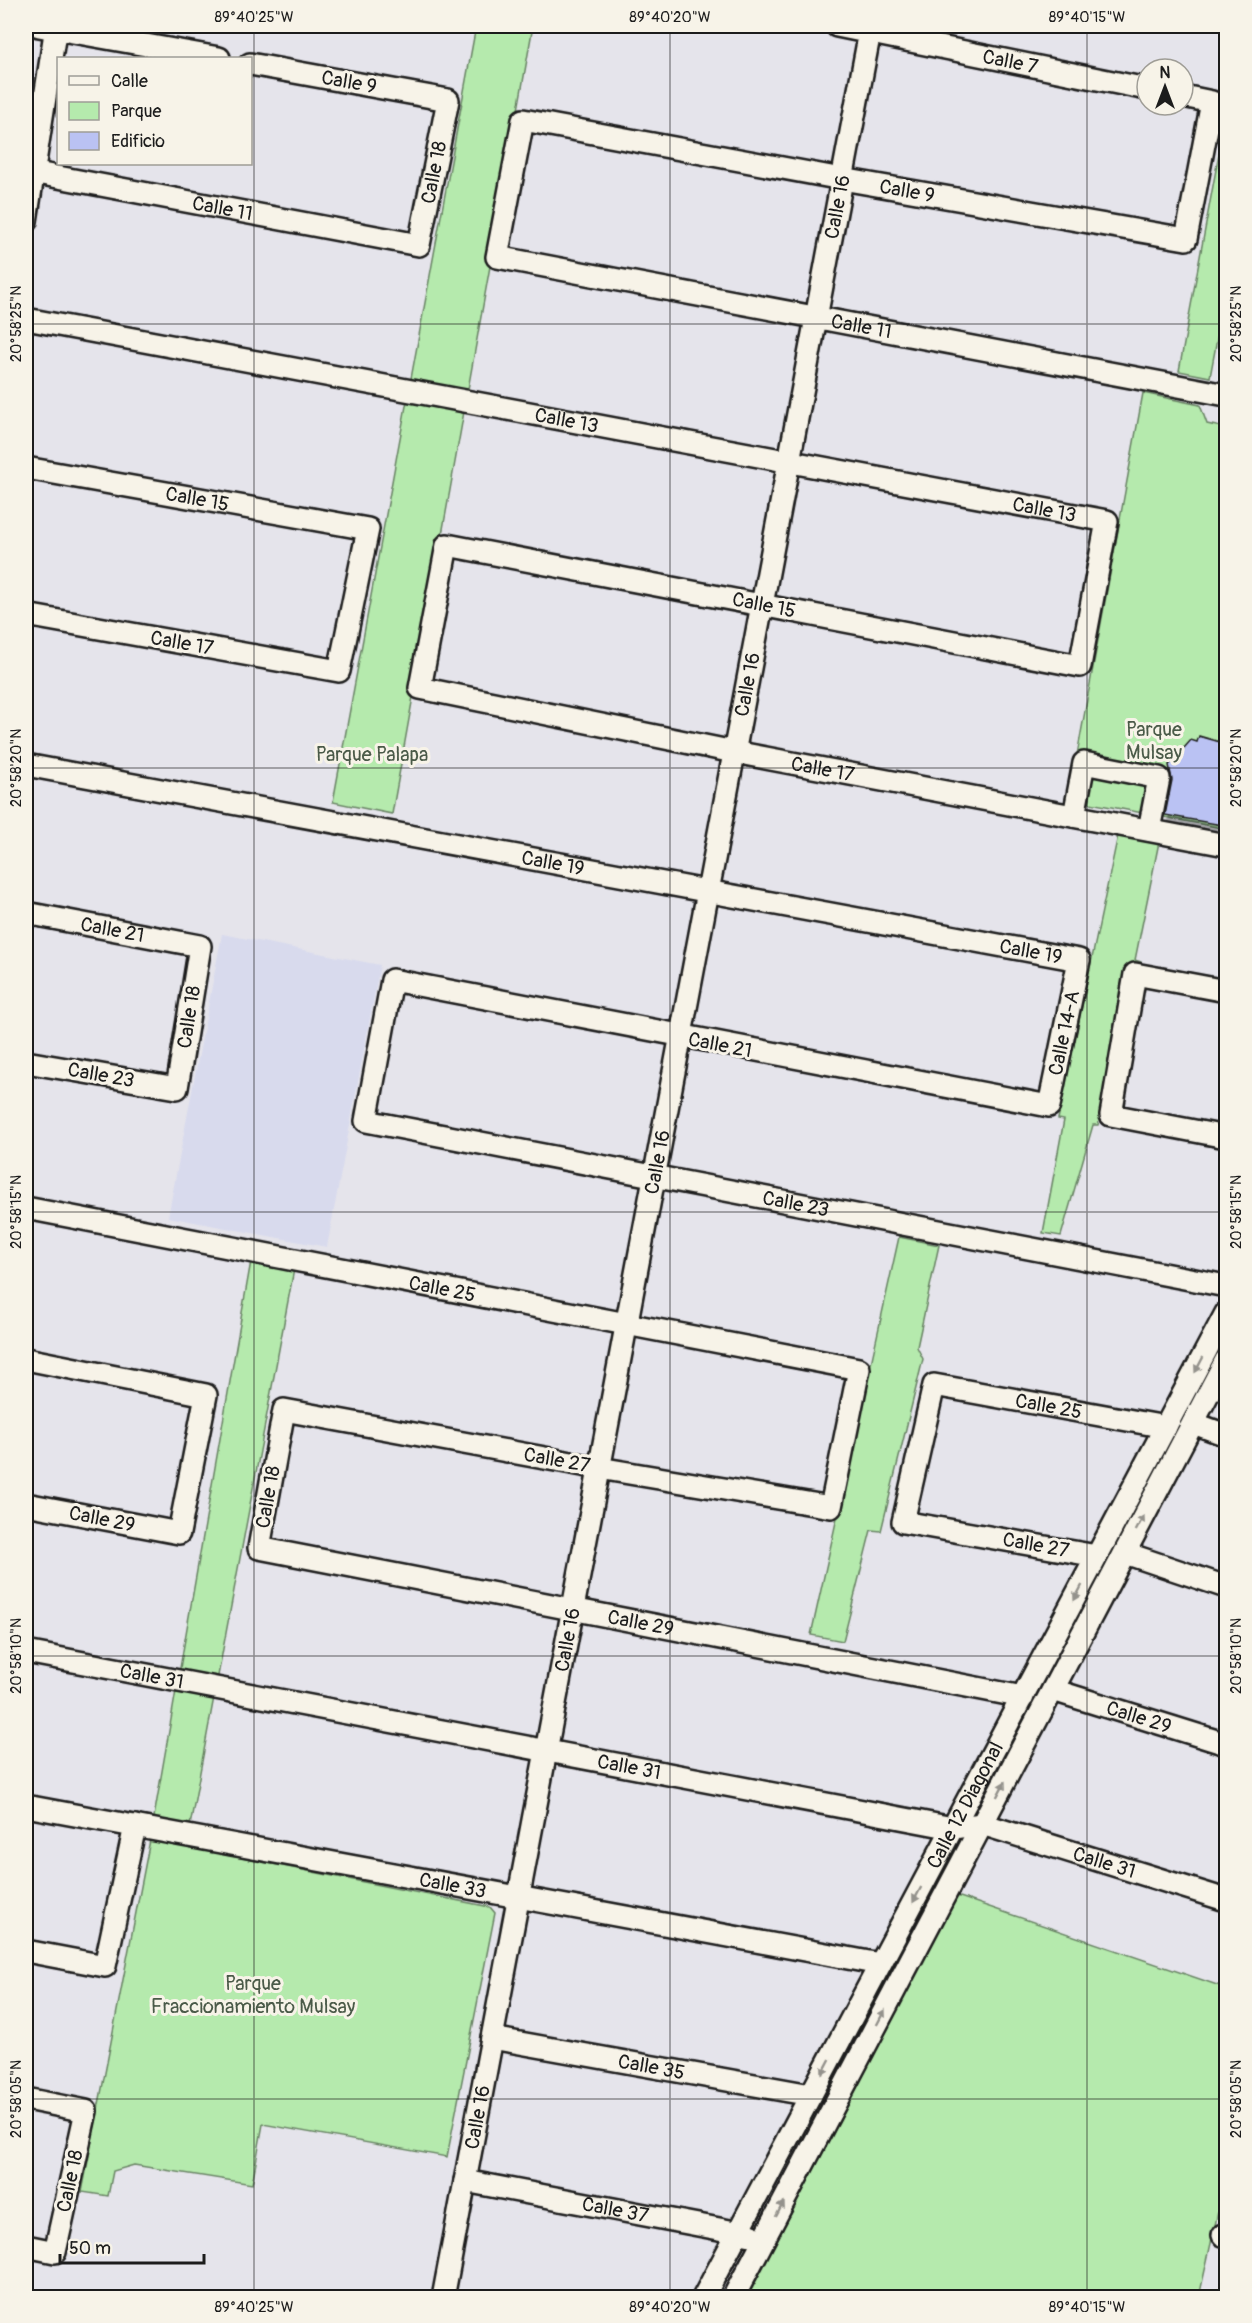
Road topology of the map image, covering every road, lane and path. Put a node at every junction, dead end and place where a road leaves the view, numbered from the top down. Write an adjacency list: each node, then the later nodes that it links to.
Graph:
1 (50, 26): 4 (street); 9 (street)
2 (837, 26): 3 (street, Calle 7)
3 (870, 29): 6 (street, Calle 7); 10 (street, Calle 16)
4 (214, 57)
5 (252, 64): 8 (street, Calle 9)
6 (1135, 86)
7 (1195, 98): 10 (street, Calle 9)
8 (448, 100): 12 (street, Calle 18)
9 (29, 172): 11 (street); 12 (street, Calle 11)
10 (842, 179): 13 (street, Calle 9); 15 (street, Calle 16)
11 (26, 221)
12 (419, 245)
13 (497, 257): 15 (street, Calle 11)
14 (26, 319): 17 (street, Calle 13)
15 (815, 319): 16 (street, Calle 11); 17 (street, Calle 16)
16 (1227, 395)
17 (789, 461): 19 (street, Calle 16); 21 (street, Calle 13)
18 (26, 468): 22 (street, Calle 15)
19 (762, 605): 21 (street, Calle 15); 23 (street, Calle 15); 24 (street, Calle 16)
20 (26, 615): 22 (street, Calle 17)
21 (1080, 666)
22 (339, 671)
23 (420, 688): 24 (street, Calle 17)
24 (734, 752): 26 (street, Calle 17); 29 (street, Calle 16)
25 (26, 765): 29 (street, Calle 19)
26 (1074, 816): 27 (street, Calle 17); 27 (street)
27 (1149, 830): 28 (street, Calle 17)
28 (1227, 845)
29 (708, 891): 32 (street, Calle 19); 34 (street, Calle 16)
30 (26, 912): 31 (street, Calle 21)
31 (200, 946): 36 (street, Calle 18)
32 (1079, 960): 37 (street, Calle 14-A)
33 (1227, 992): 39 (street)
34 (680, 1037): 37 (street, Calle 21); 38 (street, Calle 21); 40 (street, Calle 16)
35 (26, 1062): 36 (street, Calle 23)
36 (177, 1088)
37 (1049, 1106)
38 (366, 1121): 40 (street, Calle 23)
39 (1227, 1137)
40 (655, 1175): 42 (street, Calle 23); 44 (street, Calle 16)
41 (26, 1208): 44 (street, Calle 25)
42 (1227, 1286)
43 (1227, 1313): 49 (street, Calle 12 Diagonal, one-way to 49)
44 (626, 1324): 51 (street, Calle 16); 53 (street, Calle 25)
45 (26, 1359): 52 (street, Calle 29)
46 (1227, 1359): 48 (street, Calle 12 Diagonal)
47 (284, 1410): 51 (street, Calle 27); 55 (street, Calle 18)
48 (1193, 1423): 50 (street); 56 (street, Calle 12 Diagonal, one-way to 48)
49 (1166, 1427): 54 (street, Calle 25); 57 (street, Calle 12 Diagonal)
50 (1227, 1435)
51 (599, 1468): 53 (street, Calle 27); 59 (street, Calle 16)
52 (26, 1504)
53 (831, 1507)
54 (903, 1522): 57 (street, Calle 27)
55 (259, 1548): 59 (street, Calle 29)
56 (1125, 1553): 58 (street); 61 (street, Calle 12 Diagonal)
57 (1097, 1556): 62 (street, Calle 12 Diagonal, one-way to 62)
58 (1227, 1587)
59 (573, 1608): 62 (street, Calle 29); 64 (street, Calle 16)
60 (26, 1652): 64 (street, Calle 31)
61 (1053, 1690): 63 (street, Calle 29); 66 (street, Calle 12 Diagonal, one-way to 61)
62 (1023, 1697): 68 (street, Calle 12 Diagonal)
63 (1227, 1744)
64 (546, 1750): 68 (street, Calle 31); 69 (street, Calle 16)
65 (26, 1806): 67 (street, Calle 33)
66 (982, 1824): 68 (street, Calle 31); 70 (street, Calle 31); 78 (street, Calle 12 Diagonal, one-way to 66)
67 (135, 1826): 69 (street, Calle 33); 71 (street)
68 (953, 1828): 72 (street, Calle 12 Diagonal, one-way to 72)
69 (519, 1896): 72 (street, Calle 33); 73 (street, Calle 16)
70 (1227, 1900)
71 (26, 1951)
72 (880, 1964): 74 (street, Calle 12 Diagonal, one-way to 74)
73 (492, 2038): 74 (street, Calle 35); 76 (street, Calle 16)
74 (811, 2095): 77 (street, Calle 12 Diagonal)
75 (26, 2099): 79 (street, Calle 18)
76 (465, 2181): 77 (street, Calle 37); 80 (street, Calle 16)
77 (738, 2232): 78 (street, Calle 37); 81 (street, Calle 12 Diagonal)
78 (765, 2238): 82 (street, Calle 12 Diagonal)
79 (26, 2246)
80 (443, 2298)
81 (703, 2298)
82 (733, 2298)

